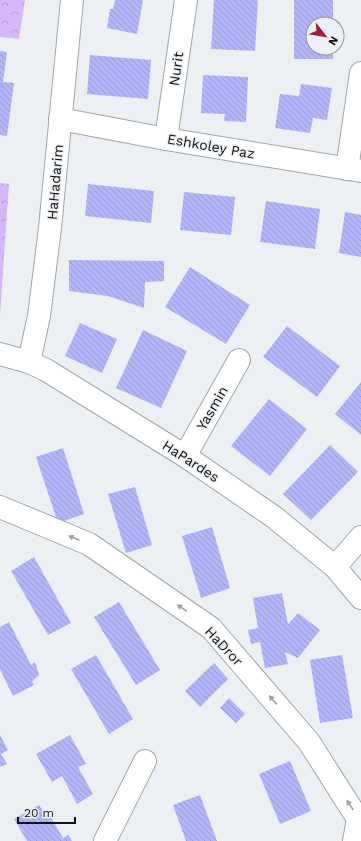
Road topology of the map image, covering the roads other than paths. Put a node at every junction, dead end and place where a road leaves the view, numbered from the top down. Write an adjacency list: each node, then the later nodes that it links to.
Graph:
1 (72, 0): 4 (street, HaHadarim)
2 (186, 0): 5 (street, Nurit)
3 (361, 73): 6 (street)
4 (60, 119): 5 (street, Eshkoley Paz); 9 (street, HaHadarim)
5 (166, 139): 6 (street, Eshkoley Paz)
6 (354, 170)
7 (0, 354): 9 (street, HaPardes)
8 (239, 360): 10 (street, Yasmin)
9 (29, 362): 10 (street, HaPardes)
10 (185, 456): 13 (street, HaPardes)
11 (0, 507): 17 (street, HaDror, one-way to 11)
12 (361, 537): 13 (street)
13 (335, 567): 14 (street, HaPardes)
14 (361, 598)
15 (144, 761): 16 (street)
16 (105, 841)
17 (354, 841)

